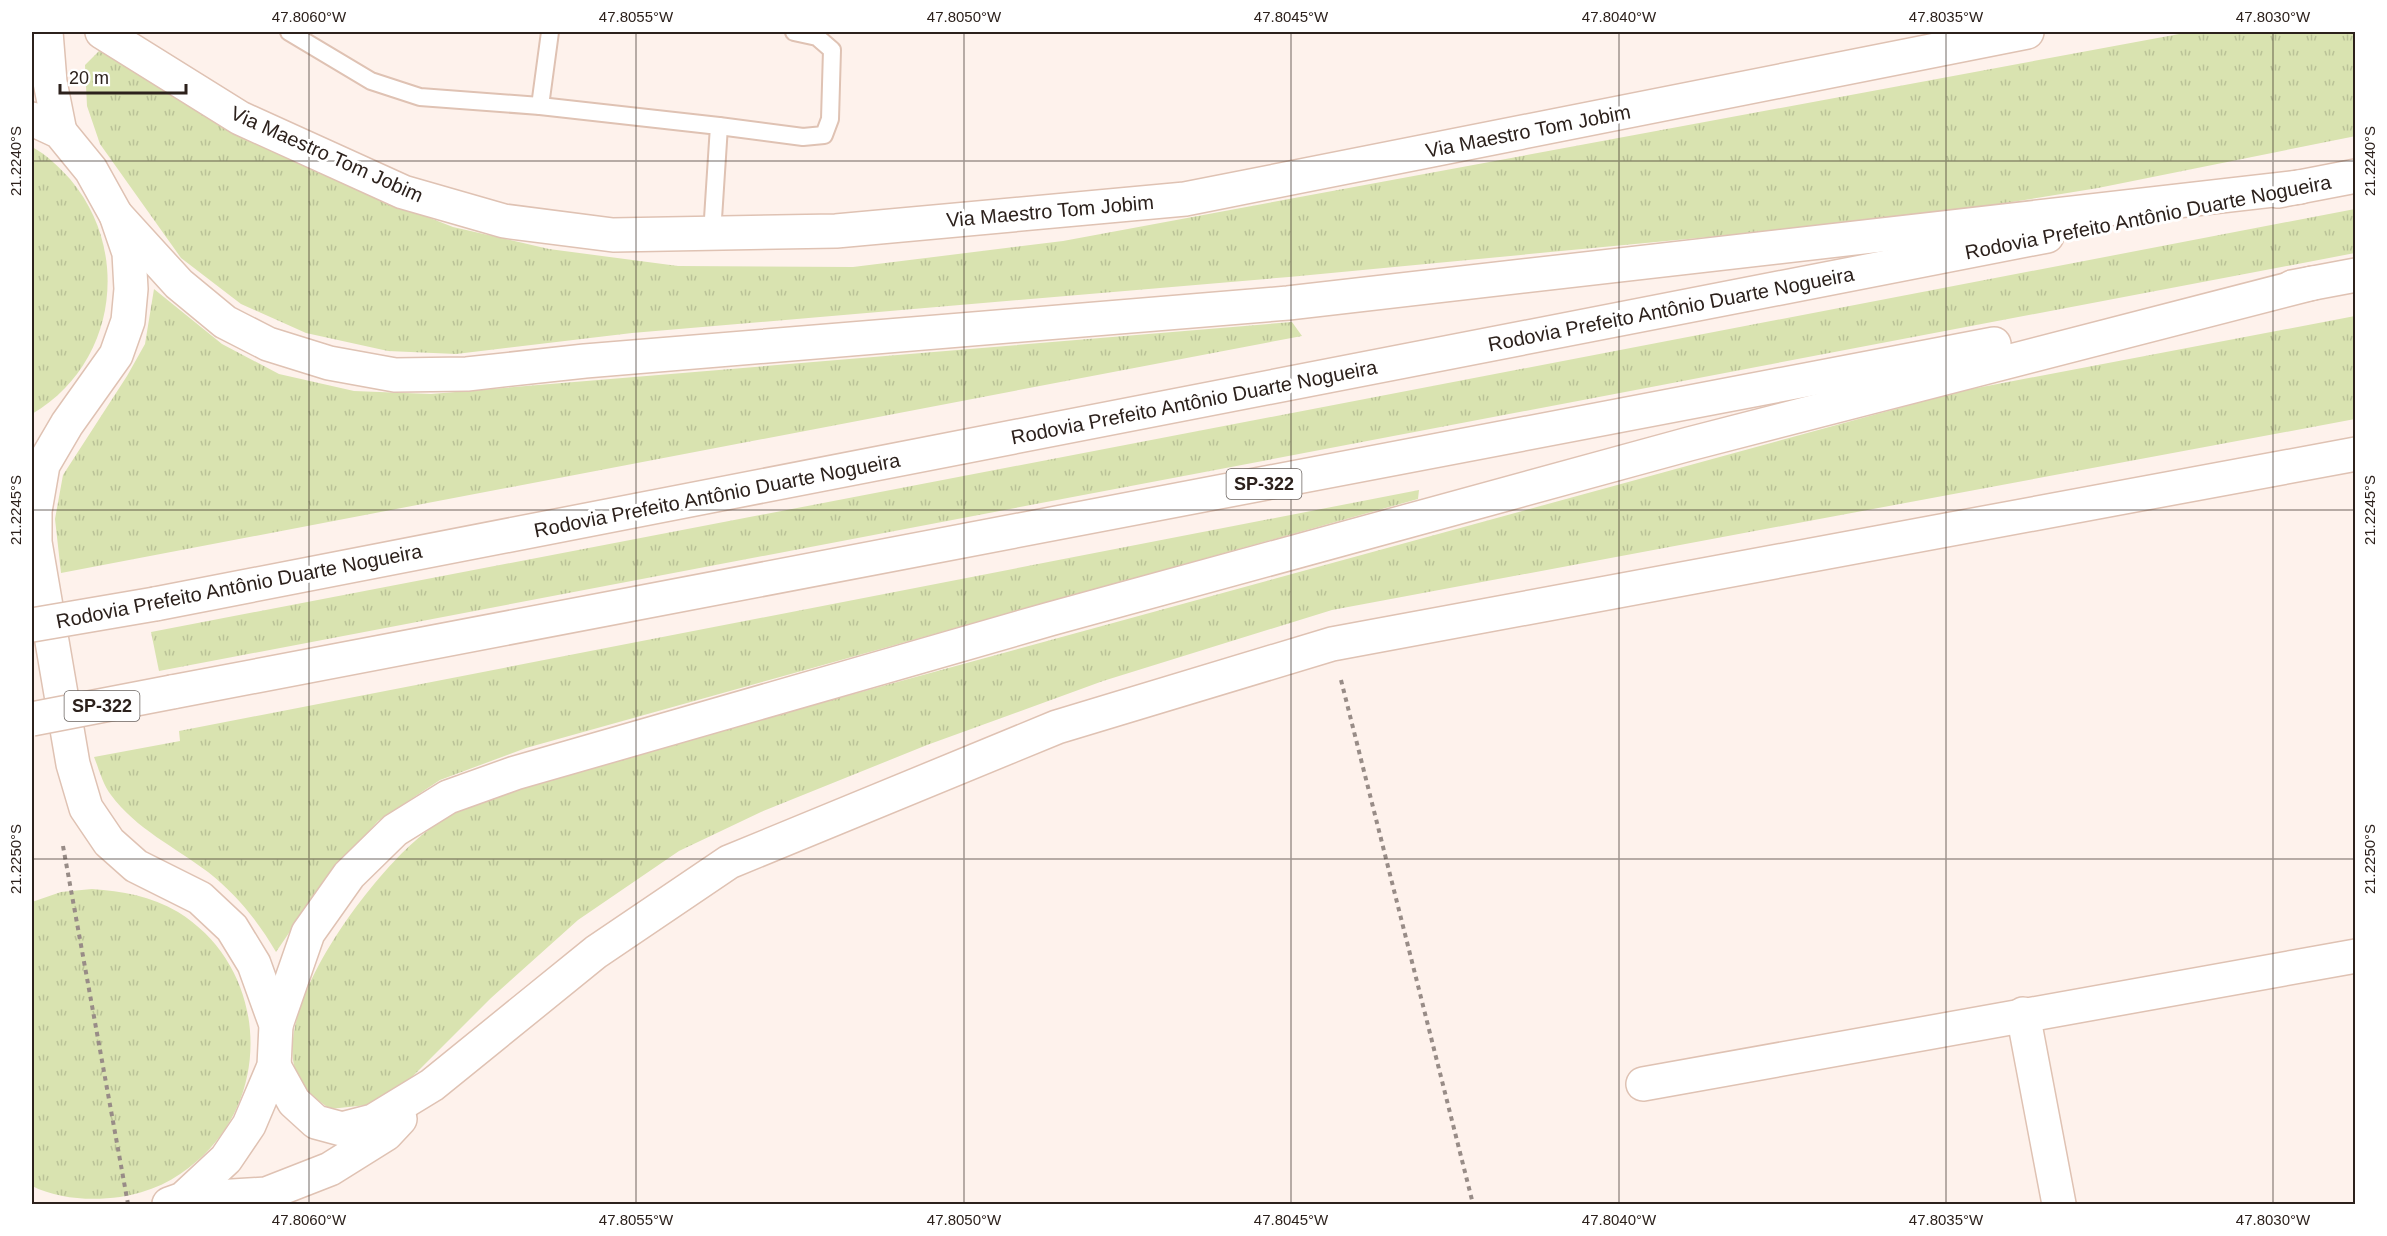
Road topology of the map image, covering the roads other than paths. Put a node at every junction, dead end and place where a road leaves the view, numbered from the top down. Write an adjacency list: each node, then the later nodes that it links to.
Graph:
1 (46, 32): 8 (main road)
2 (102, 32): 13 (main road, Via Maestro Tom Jobim)
3 (289, 32): 7 (lane)
4 (550, 32): 7 (lane)
5 (794, 32): 9 (lane)
6 (2027, 32): 13 (main road, Via Maestro Tom Jobim)
7 (540, 106): 9 (lane)
8 (46, 126): 12 (main road)
9 (719, 126): 13 (lane)
10 (2355, 176): 11 (main road, Rodovia Prefeito Antônio Duarte Nogueira)
11 (2300, 187): 12 (main road); 17 (main road, Rodovia Prefeito Antônio Duarte Nogueira, bridge)
12 (116, 215): 21 (main road)
13 (712, 234)
14 (2355, 275): 15 (main road, SP-322)
15 (2313, 283): 18 (main road, SP-322, bridge); 21 (main road)
16 (2355, 454): 24 (main road)
17 (32, 625)
18 (32, 719)
19 (2355, 956): 20 (main road)
20 (2023, 1014): 23 (main road); 26 (main road)
21 (276, 1025): 22 (main road)
22 (274, 1066): 24 (main road); 25 (main road)
23 (1643, 1084)
24 (432, 1085): 25 (main road)
25 (176, 1202)
26 (2059, 1204)

